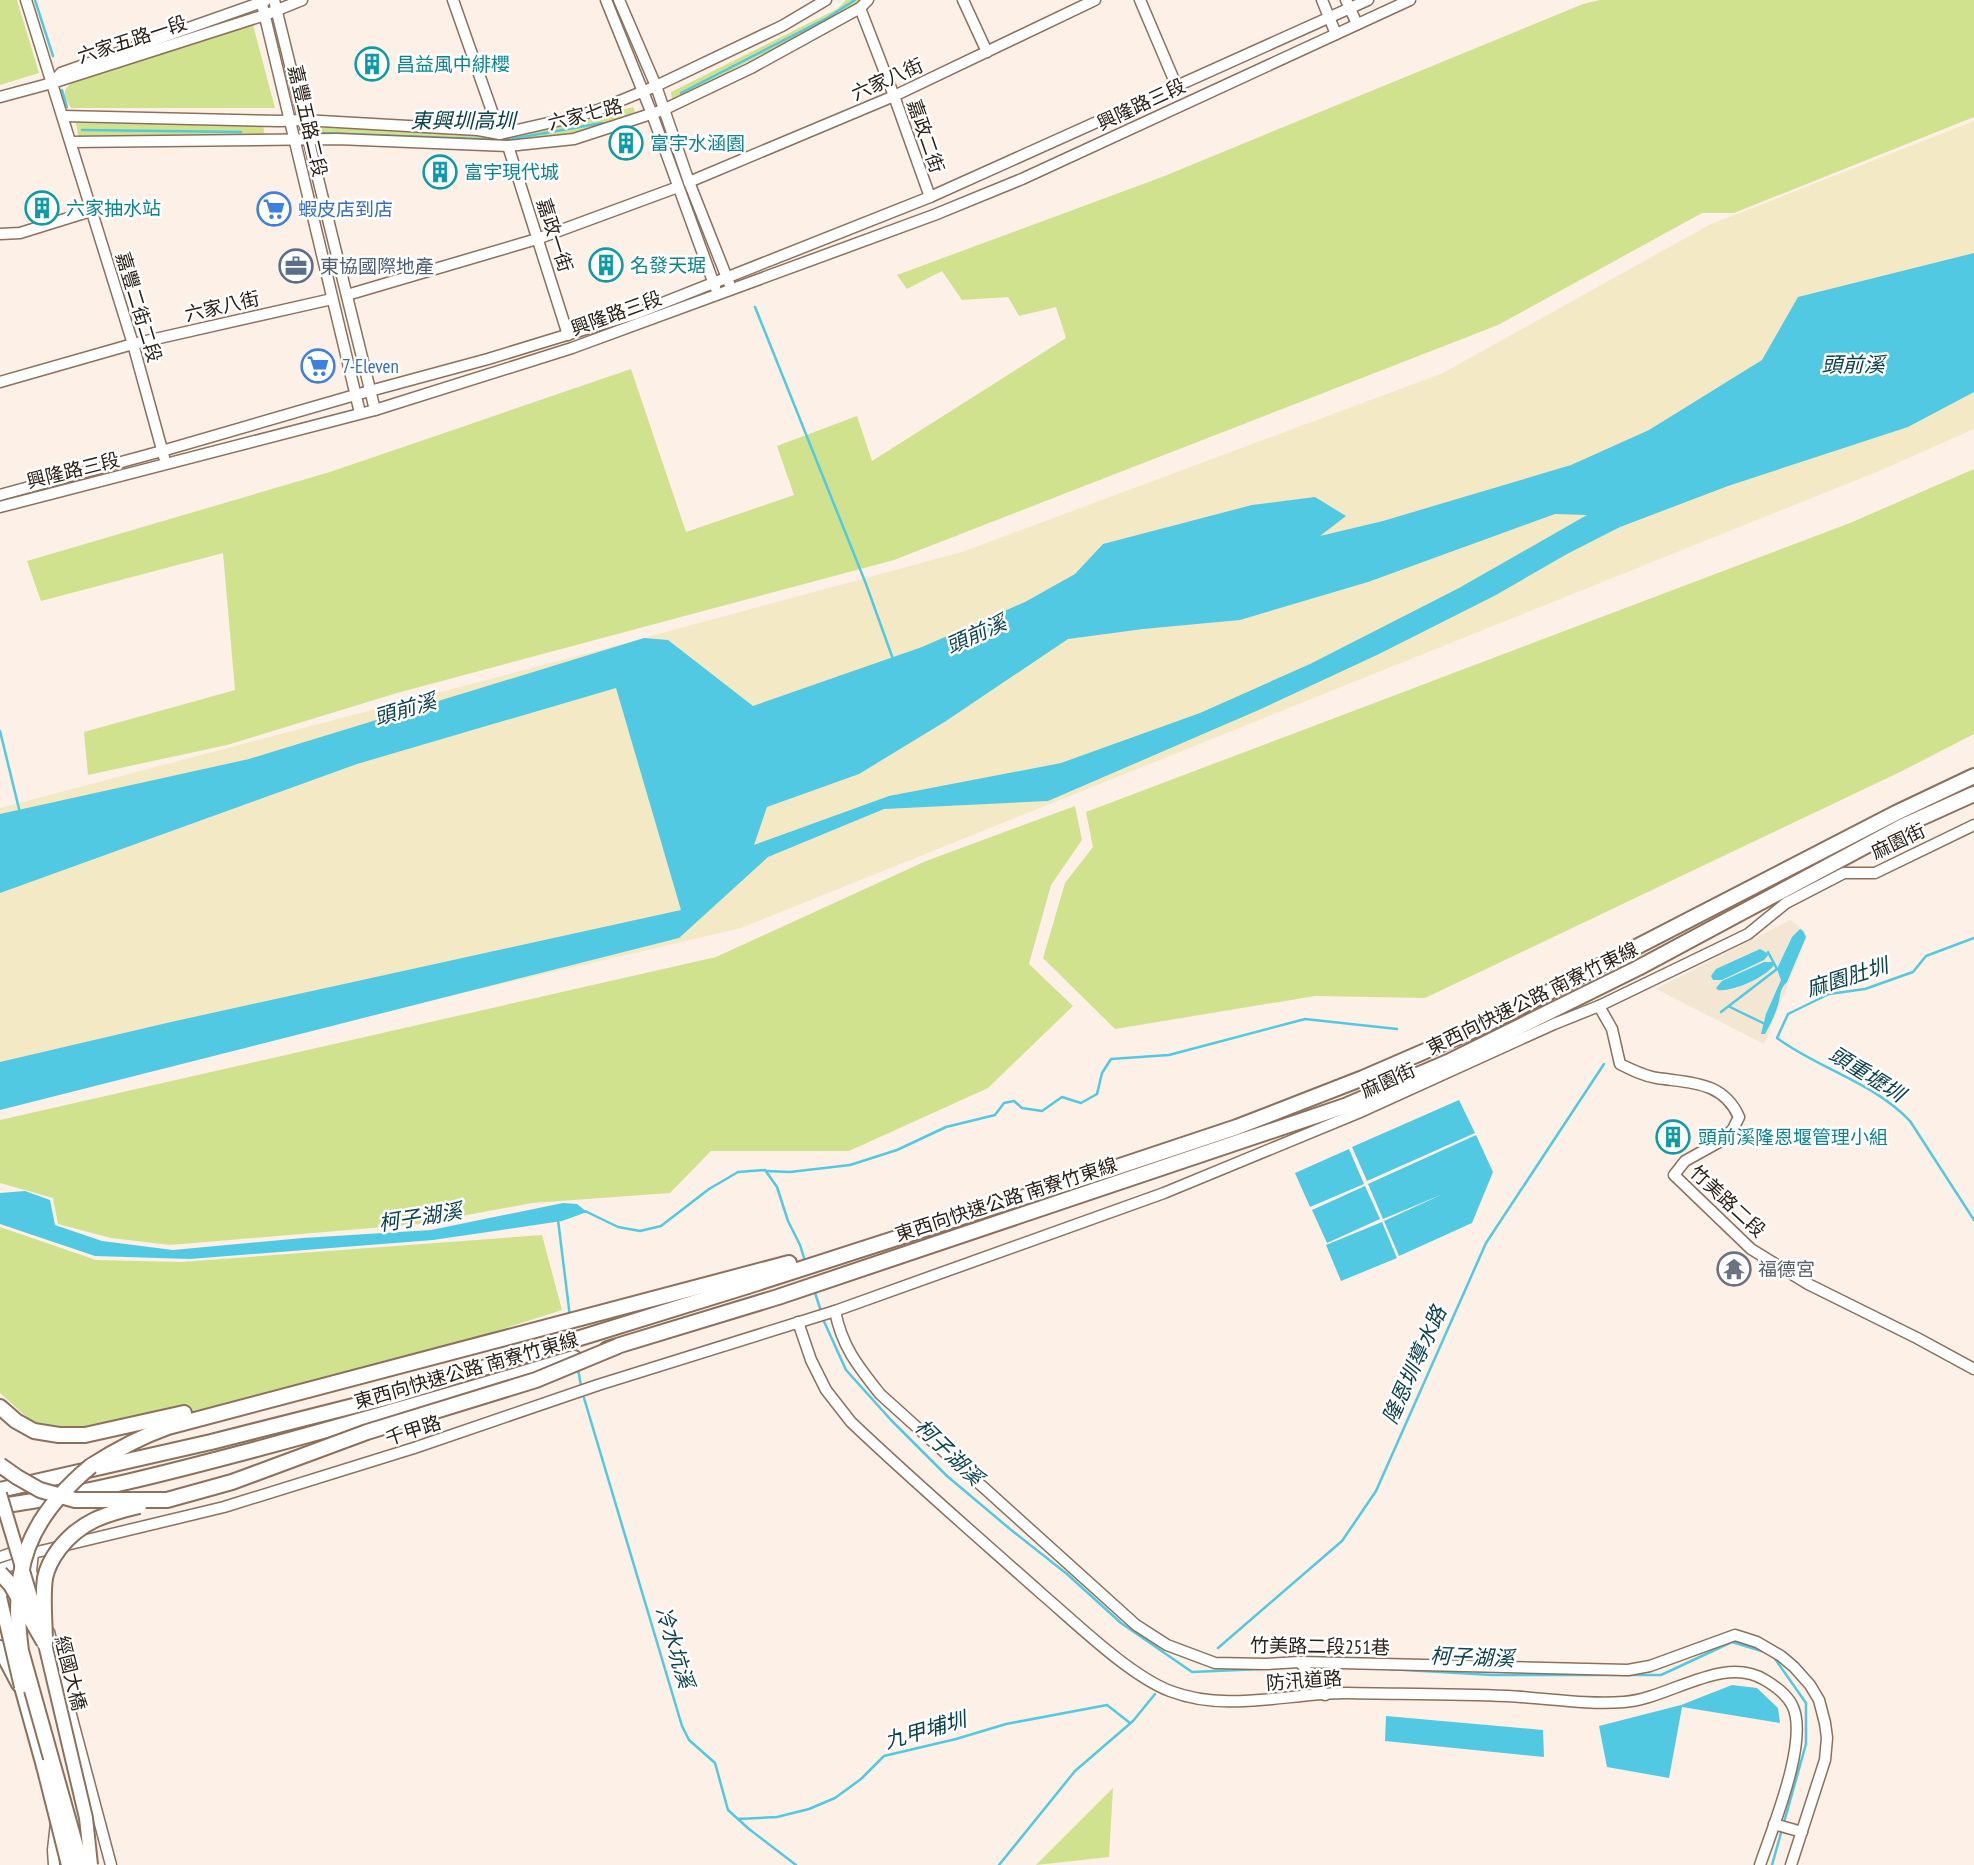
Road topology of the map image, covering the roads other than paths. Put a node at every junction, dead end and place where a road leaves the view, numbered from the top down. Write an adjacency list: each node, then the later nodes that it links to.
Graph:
1 (26, 0): 24 (street, 嘉豐二街二段)
2 (274, 0): 18 (street, 嘉豐五路二段)
3 (302, 0): 18 (street, 六家五路一段)
4 (453, 0): 34 (street)
5 (606, 0): 27 (street)
6 (619, 0): 25 (street)
7 (826, 0): 25 (street, 六家七路)
8 (868, 0): 17 (street, 六家七路)
9 (963, 0): 23 (street)
10 (1095, 0): 23 (street, 六家八街)
11 (1140, 0): 26 (street)
12 (1322, 0): 20 (street)
13 (1368, 0): 16 (street, 興隆路三段)
14 (1410, 0): 21 (street, 興隆路三段)
15 (263, 1): 19 (street, 嘉豐五路二段); 24 (street, 六家五路一段)
16 (1348, 4): 20 (street, 興隆路三段); 21 (street)
17 (859, 8): 28 (street, 嘉政二街); 30 (street, 六家七路)
18 (277, 11): 19 (street, 六家五路一段); 32 (street, 嘉豐五路二段)
19 (265, 15): 24 (street, 六家五路一段); 33 (street, 嘉豐五路二段)
20 (1330, 18): 22 (street); 26 (street, 興隆路三段)
21 (1357, 24): 22 (street, 興隆路三段)
22 (1336, 34): 47 (street, 興隆路三段)
23 (987, 52): 28 (street, 六家八街)
24 (52, 83): 29 (street, 六家五路一段); 31 (street, 嘉豐二街二段)
25 (656, 86): 27 (street, 六家七路); 30 (street)
26 (1177, 87): 41 (street, 興隆路三段)
27 (643, 91): 30 (street); 34 (street, 六家七路)
28 (894, 96): 39 (street, 六家八街); 41 (street, 嘉政二街)
29 (0, 97)
30 (657, 112): 38 (street, 六家七路); 39 (street); 40 (street)
31 (63, 116): 33 (street, 六家七路); 37 (street, 嘉豐二街二段)
32 (303, 120): 33 (street, 六家七路); 34 (street, 六家七路); 35 (street, 嘉豐五路二段)
33 (289, 122): 36 (street, 嘉豐五路二段)
34 (500, 134)
35 (308, 140): 36 (street, 六家七路); 38 (street, 六家七路); 48 (street, 嘉豐五路二段)
36 (294, 141): 37 (street, 六家七路); 50 (street, 嘉豐五路二段)
37 (71, 142): 42 (street, 嘉豐二街二段)
38 (508, 146): 44 (street, 嘉政一街)
39 (689, 182): 45 (street)
40 (678, 187): 44 (street); 46 (street)
41 (930, 197): 45 (street, 興隆路三段)
42 (92, 211): 43 (street); 52 (street, 嘉豐二街二段)
43 (0, 234)
44 (537, 239): 48 (street); 51 (street, 嘉政一街)
45 (727, 278): 46 (street, 興隆路三段); 47 (street)
46 (714, 283): 49 (street); 51 (street, 興隆路三段)
47 (732, 290): 49 (street, 興隆路三段)
48 (347, 295): 54 (street, 嘉豐五路二段)
49 (716, 295): 56 (street, 興隆路三段)
50 (332, 299): 52 (street, 六家八街); 55 (street, 嘉豐五路二段)
51 (568, 335): 54 (street, 興隆路三段)
52 (133, 344): 53 (street, 六家八街); 58 (street, 嘉豐二街二段)
53 (0, 382)
54 (371, 391): 55 (street, 興隆路三段); 56 (street, 嘉豐五路二段)
55 (355, 395): 57 (street, 嘉豐五路二段); 58 (street, 興隆路三段)
56 (375, 410): 57 (street, 興隆路三段)
57 (360, 413): 59 (street, 興隆路三段)
58 (162, 451): 59 (street, 嘉豐二街二段); 60 (street, 興隆路三段)
59 (166, 464): 61 (street, 興隆路三段)
60 (0, 495)
61 (0, 507)
62 (1974, 776): 64 (highway, 東西向快速公路 南寮竹東線)
63 (1974, 794): 64 (highway, 東西向快速公路 南寮竹東線)
64 (1900, 820): 67 (highway, 東西向快速公路 南寮竹東線); 70 (highway, 東西向快速公路 南寮竹東線)
65 (1974, 825): 66 (street, 麻園街)
66 (1599, 1006): 68 (street, 麻園街); 71 (street, 竹美路二段)
67 (892, 1239): 72 (highway); 73 (highway, 東西向快速公路 南寮竹東線)
68 (835, 1311): 69 (street, 麻園街); 87 (street, 竹美路二段251巷)
69 (798, 1322): 79 (street, 千甲路); 89 (street, 防汛道路)
70 (618, 1346): 73 (highway, 東西向快速公路 南寮竹東線, bridge); 77 (highway, bridge)
71 (1974, 1369)
72 (275, 1398): 74 (highway); 98 (highway, bridge)
73 (391, 1404): 76 (highway, 東西向快速公路 南寮竹東線); 78 (highway, 東西向快速公路 南寮竹東線)
74 (0, 1407)
75 (0, 1465): 77 (highway, bridge)
76 (0, 1492): 85 (main road, 經國大橋, bridge)
77 (167, 1500): 85 (highway, bridge)
78 (0, 1506)
79 (33, 1553): 80 (street, 千甲路); 81 (street, 千甲路); 83 (street)
80 (0, 1556)
81 (0, 1571): 85 (highway, bridge)
82 (0, 1597): 88 (main road, bridge)
83 (40, 1606): 84 (street); 84 (street); 94 (street)
84 (0, 1622): 95 (street)
85 (45, 1644): 91 (main road, 經國大橋, bridge)
86 (0, 1648): 88 (highway, bridge)
87 (1300, 1662): 89 (street); 93 (street, 竹美路二段251巷)
88 (21, 1687): 90 (main road)
89 (1325, 1695): 92 (street, 防汛道路)
90 (44, 1766): 96 (main road, bridge); 97 (main road, bridge)
91 (86, 1818): 99 (main road, 經國大橋, bridge); 100 (main road, bridge)
92 (1774, 1824): 93 (street); 102 (street, 防汛道路)
93 (1802, 1832): 103 (street, 竹美路二段251巷)
94 (104, 1842): 95 (street); 101 (street)
95 (53, 1850): 96 (street)
96 (57, 1865)
97 (68, 1865)
98 (81, 1865)
99 (91, 1865)
100 (99, 1865)
101 (111, 1865)
102 (1760, 1865)
103 (1791, 1865)

